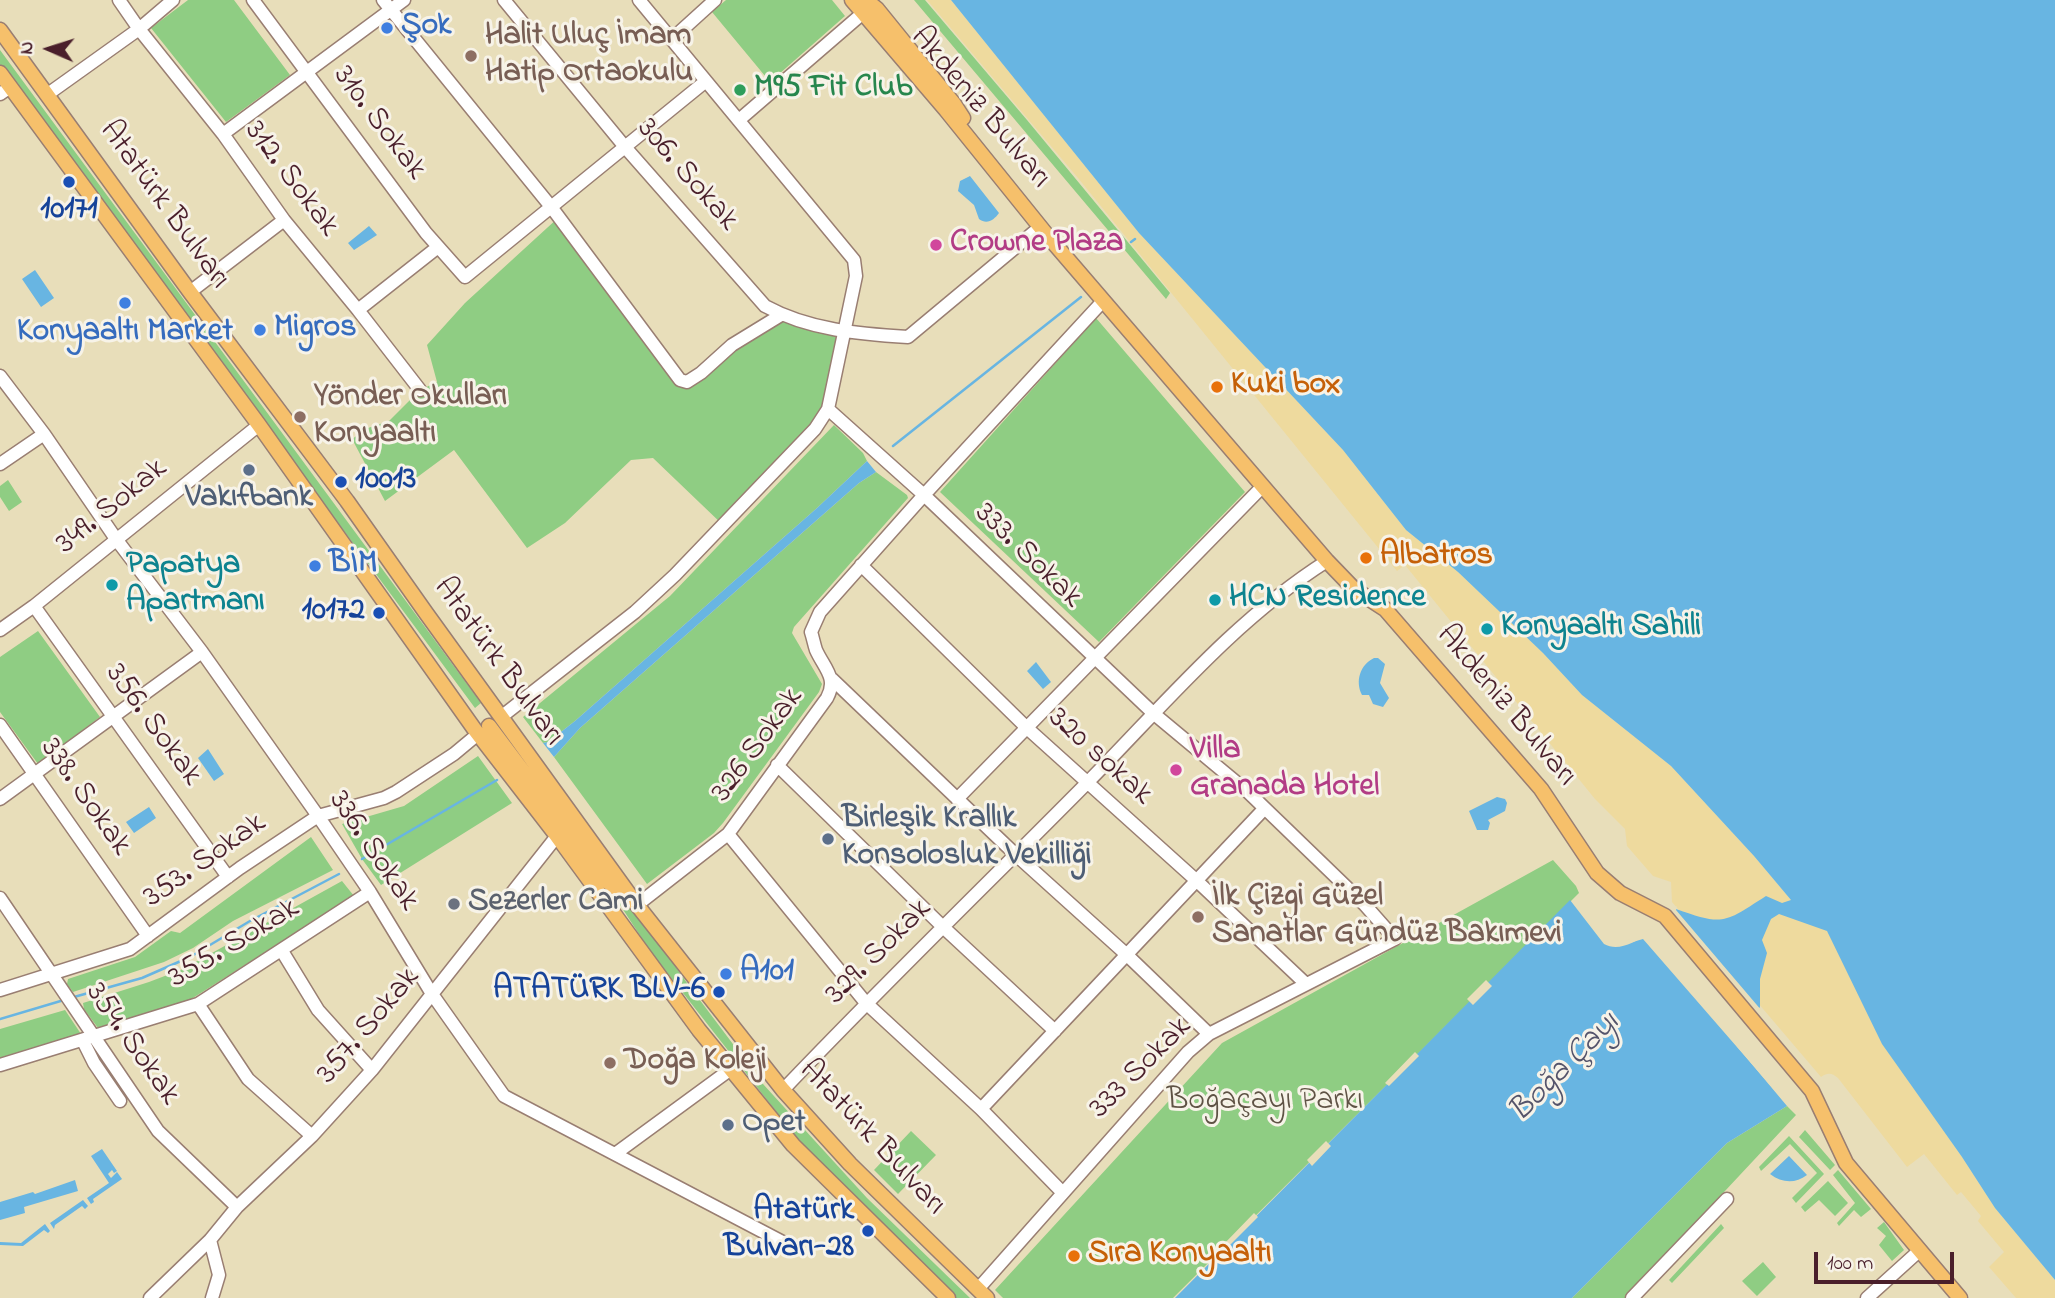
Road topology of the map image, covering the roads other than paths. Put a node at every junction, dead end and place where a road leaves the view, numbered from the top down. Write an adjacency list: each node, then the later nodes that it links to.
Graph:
1 (119, 0): 11 (street, 312. Sokak)
2 (173, 0): 11 (street)
3 (253, 0): 15 (street, 310. Sokak)
4 (404, 0): 9 (street)
5 (504, 0): 21 (street, 306. Sokak)
6 (639, 0): 13 (street)
7 (715, 0): 13 (street)
8 (852, 0): 10 (main road, Akdeniz Bulvarı)
9 (386, 6): 15 (street); 22 (street)
10 (869, 11): 19 (street); 24 (main road, Akdeniz Bulvarı)
11 (139, 29): 18 (street); 20 (street, 312. Sokak)
12 (0, 30): 18 (main road, Atatürk Bulvarı)
13 (672, 39): 16 (street)
14 (0, 73): 17 (main road, Atatürk Bulvarı)
15 (307, 73): 20 (street); 25 (street, 310. Sokak)
16 (706, 80): 19 (street); 21 (street)
17 (5, 91): 34 (main road, Atatürk Bulvarı)
18 (48, 94): 26 (main road, Atatürk Bulvarı)
19 (739, 120): 30 (street)
20 (223, 135): 23 (street, 312. Sokak)
21 (625, 147): 22 (street); 29 (street, 306. Sokak)
22 (552, 208): 25 (street, 310. Sokak); 29 (street)
23 (285, 220): 26 (street); 28 (street, 312. Sokak)
24 (1040, 227): 27 (main road, Akdeniz Bulvarı); 30 (street)
25 (438, 247): 28 (street)
26 (190, 292): 48 (main road, Atatürk Bulvarı)
27 (1103, 301): 37 (main road, Akdeniz Bulvarı); 38 (street, 326 Sokak)
28 (358, 310): 32 (street, 312. Sokak)
29 (781, 315): 30 (street)
30 (844, 333): 33 (street)
31 (0, 376): 35 (street, 336. Sokak)
32 (420, 390)
33 (828, 408): 38 (street); 48 (street)
34 (259, 425): 39 (street, 349. Sokak); 52 (main road, Atatürk Bulvarı)
35 (44, 434): 36 (street); 39 (street, 336. Sokak)
36 (0, 464)
37 (1263, 486): 40 (main road, Akdeniz Bulvarı); 45 (street)
38 (924, 495): 41 (street, 326 Sokak); 45 (street, 333. Sokak)
39 (116, 539): 42 (street, 349. Sokak); 44 (street, 336. Sokak)
40 (1327, 561): 47 (street, 329. Sokak); 94 (main road, Akdeniz Bulvarı)
41 (861, 565): 46 (street, 326 Sokak); 51 (street, 320 sokak)
42 (34, 606): 43 (street, 349. Sokak); 49 (street, 356. Sokak)
43 (0, 630)
44 (202, 652): 49 (street); 59 (street, 336. Sokak)
45 (1094, 657): 47 (street, 333 Sokak); 51 (street)
46 (832, 679): 53 (street, 326 Sokak); 57 (street)
47 (1153, 713): 55 (street, 329. Sokak); 58 (street, 333 Sokak)
48 (500, 714): 52 (main road); 67 (main road, Atatürk Bulvarı)
49 (113, 717): 54 (street); 63 (street, 356. Sokak)
50 (0, 725): 54 (street, 338. Sokak)
51 (1027, 727): 55 (street, 320 sokak); 57 (street)
52 (480, 730): 59 (street, 353. Sokak); 61 (main road, Atatürk Bulvarı); 67 (main road)
53 (777, 765): 60 (street, 326 Sokak); 68 (street)
54 (35, 775): 56 (street); 69 (street, 338. Sokak)
55 (1087, 783): 62 (street, 329. Sokak); 64 (street, 320 sokak)
56 (0, 799)
57 (957, 799): 62 (street)
58 (1265, 808): 64 (street); 73 (street, 333 Sokak)
59 (318, 816): 63 (street, 353. Sokak); 65 (street, 336. Sokak)
60 (728, 834): 67 (street, 326 Sokak); 76 (street)
61 (557, 836): 75 (street, 357. Sokak); 82 (main road, Atatürk Bulvarı)
62 (1015, 854): 68 (street, 329. Sokak); 71 (street)
63 (228, 877): 69 (street, 353. Sokak)
64 (1196, 880): 71 (street); 73 (street, 320 sokak)
65 (370, 892): 70 (street, 355. Sokak); 75 (street, 336. Sokak)
66 (0, 898): 72 (street, 354. Sokak)
67 (637, 905): 84 (main road, Atatürk Bulvarı)
68 (943, 927): 76 (street, 329. Sokak); 78 (street)
69 (149, 936): 72 (street, 353. Sokak)
70 (282, 951): 77 (street, 355. Sokak); 83 (street)
71 (1127, 955): 78 (street); 79 (street)
72 (51, 975): 74 (street, 353. Sokak); 80 (street, 354. Sokak)
73 (1306, 985): 79 (street, 333 Sokak)
74 (0, 990)
75 (432, 994): 83 (street, 357. Sokak); 88 (street, 336. Sokak)
76 (866, 1003): 84 (street, 329. Sokak); 86 (street)
77 (198, 1004): 80 (street, 355. Sokak); 87 (street)
78 (1055, 1031): 86 (street)
79 (1209, 1034): 89 (street, 333 Sokak)
80 (89, 1039): 81 (street, 355. Sokak); 85 (street); 91 (street, 354. Sokak)
81 (0, 1065)
82 (731, 1069): 88 (street); 98 (main road, Atatürk Bulvarı)
83 (372, 1070): 87 (street, 357. Sokak)
84 (783, 1090): 95 (main road, Atatürk Bulvarı)
85 (120, 1101)
86 (981, 1109): 89 (street)
87 (312, 1136): 91 (street, 357. Sokak)
88 (615, 1154): 93 (street, 336. Sokak)
89 (1063, 1193): 95 (street, 333 Sokak)
90 (1727, 1199): 99 (street)
91 (237, 1207): 92 (street, 357. Sokak)
92 (211, 1240): 96 (street, 357. Sokak); 97 (street)
93 (792, 1247)
94 (1919, 1251): 100 (street); 101 (main road, Akdeniz Bulvarı)
95 (983, 1294)
96 (150, 1298)
97 (212, 1298)
98 (948, 1298)
99 (1632, 1298)
100 (1867, 1298)
101 (1960, 1298)

